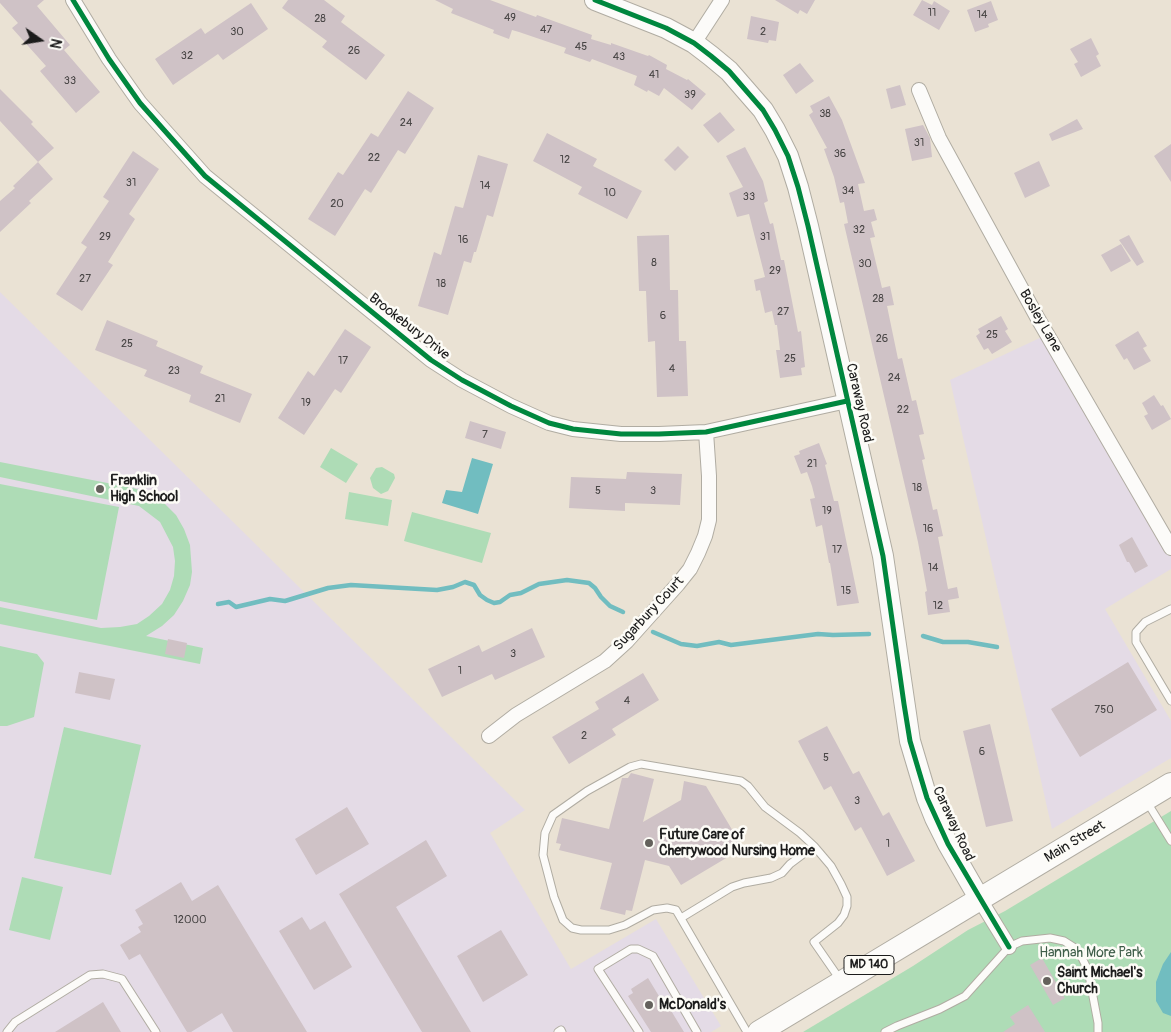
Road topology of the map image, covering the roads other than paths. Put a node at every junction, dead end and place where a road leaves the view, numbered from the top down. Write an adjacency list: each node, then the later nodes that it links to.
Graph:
1 (73, 0): 7 (street, Brookebury Drive)
2 (595, 0): 4 (street, Caraway Road)
3 (722, 0): 4 (street)
4 (694, 43): 6 (street, Caraway Road)
5 (919, 90): 8 (street, Bosley Lane)
6 (847, 401): 7 (street, Brookebury Drive); 16 (street, Caraway Road)
7 (706, 432): 11 (street, Sugarbury Court)
8 (1171, 548)
9 (1171, 609): 10 (lane)
10 (1171, 700)
11 (490, 736)
12 (1171, 784): 13 (main road, Main Street / MD 140)
13 (1145, 800): 14 (lane); 16 (main road, Main Street / MD 140)
14 (1171, 841)
15 (814, 846): 17 (lane); 17 (lane); 19 (lane)
16 (979, 898): 18 (street); 19 (main road, MD 140)
17 (681, 918): 26 (lane)
18 (1009, 947): 28 (lane); 29 (lane)
19 (842, 982): 27 (main road, MD 140)
20 (7, 1032): 21 (lane)
21 (156, 1032)
22 (558, 1032): 23 (lane)
23 (562, 1032)
24 (639, 1032): 25 (lane)
25 (696, 1032)
26 (747, 1032)
27 (759, 1032)
28 (885, 1032)
29 (1098, 1032)

